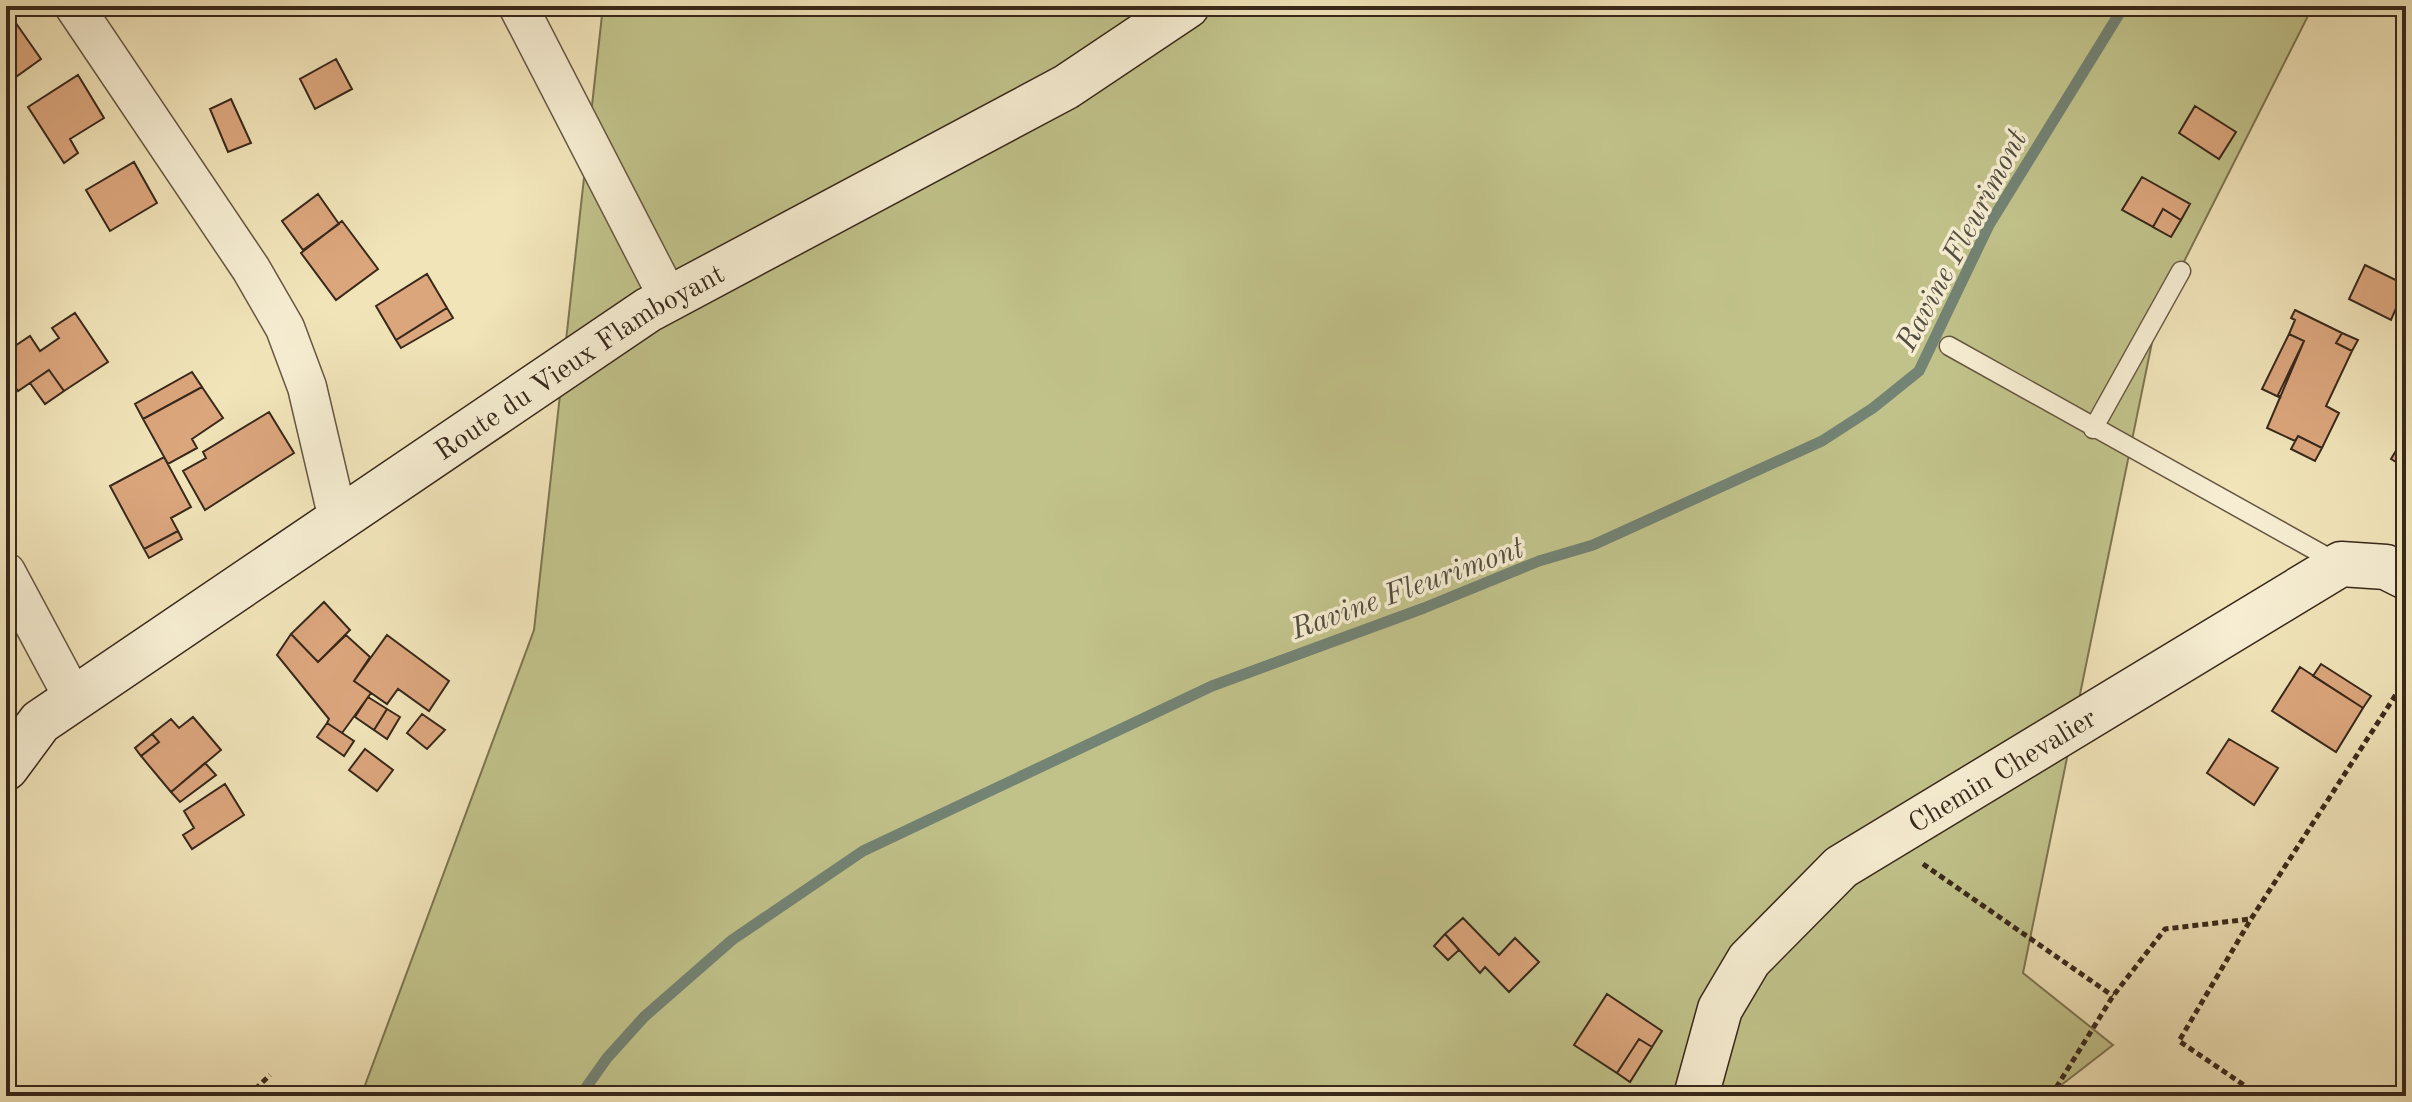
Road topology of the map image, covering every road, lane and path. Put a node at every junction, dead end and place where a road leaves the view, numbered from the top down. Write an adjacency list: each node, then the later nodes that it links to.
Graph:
1 (74, 6): 8 (street)
2 (518, 6): 5 (street)
3 (1187, 6): 5 (main road, Route du Vieux Flamboyant)
4 (2181, 271): 7 (lane)
5 (669, 299): 8 (main road, Route du Vieux Flamboyant)
6 (1949, 346): 7 (lane)
7 (2093, 429): 9 (lane)
8 (338, 519): 13 (main road, Route du Vieux Flamboyant)
9 (2341, 564): 11 (main road); 15 (main road, Chemin Chevalier)
10 (6, 572): 13 (street)
11 (2406, 577)
12 (2406, 679): 16 (path)
13 (74, 699): 14 (main road, Route du Vieux Flamboyant)
14 (8, 754)
15 (1886, 839): 17 (path); 20 (main road, Chemin Chevalier)
16 (2251, 919): 17 (path); 22 (path)
17 (2113, 996): 21 (path)
18 (270, 1075): 19 (path)
19 (248, 1096)
20 (1696, 1096)
21 (2051, 1096)
22 (2260, 1096)

